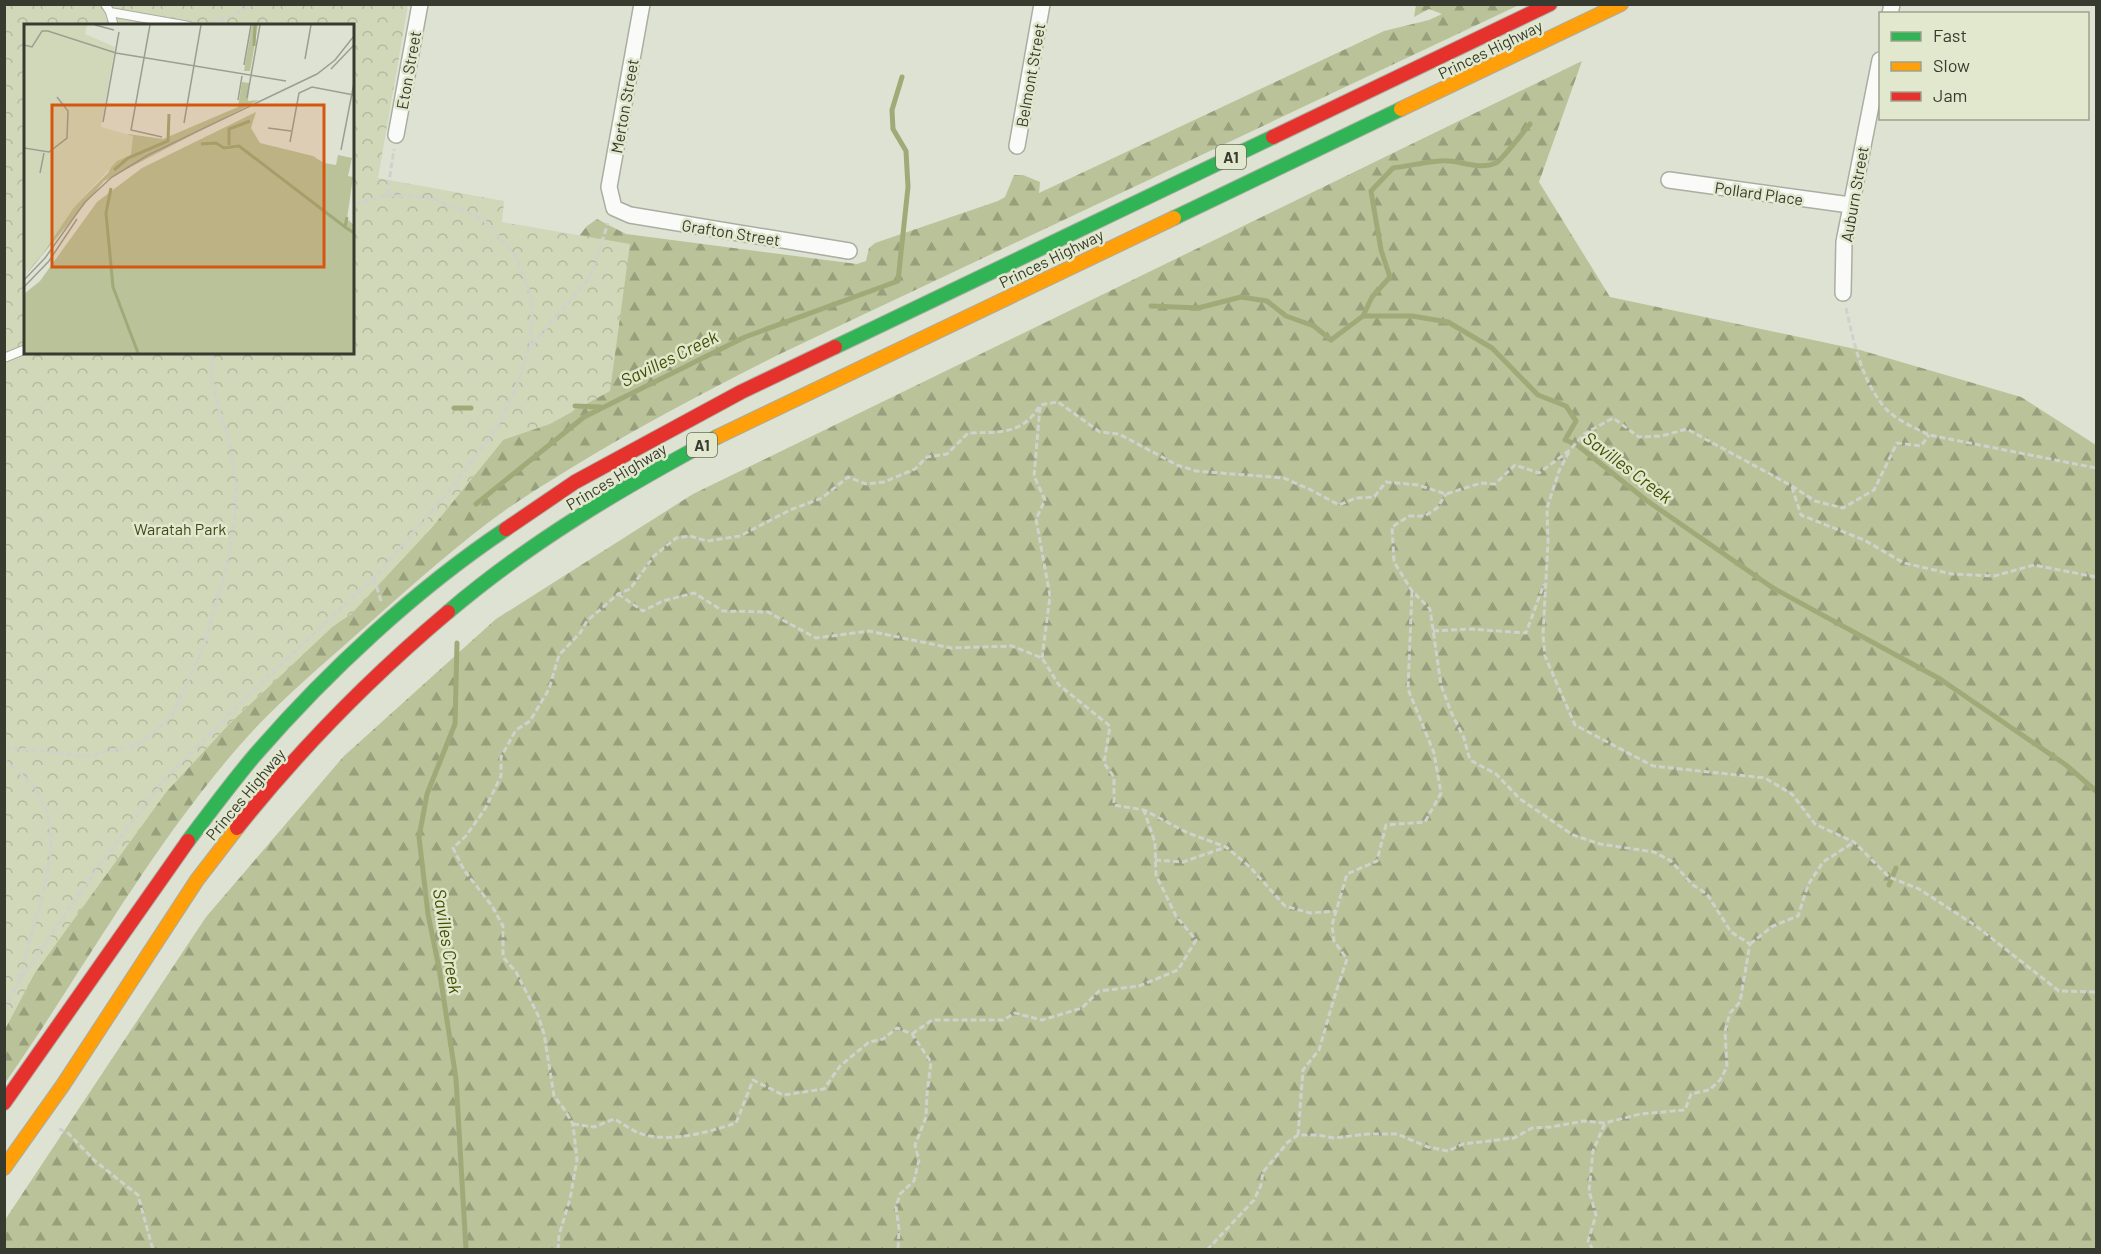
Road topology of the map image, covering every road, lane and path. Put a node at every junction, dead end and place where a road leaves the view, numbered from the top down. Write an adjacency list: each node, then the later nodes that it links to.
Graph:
1 (105, 4): 8 (lane)
2 (255, 4): 11 (path)
3 (420, 4): 13 (street, Eton Street)
4 (642, 4): 19 (street, Merton Street)
5 (1042, 4): 14 (street, Belmont Street)
6 (1551, 4): 50 (highway, Princes Highway / A1)
7 (1621, 4): 51 (highway, Princes Highway / A1)
8 (110, 12): 9 (lane); 10 (lane)
9 (113, 24)
10 (178, 24)
11 (207, 24)
12 (1879, 69): 18 (street, Auburn Street)
13 (396, 135): 16 (path)
14 (1017, 146)
15 (1669, 180): 18 (street, Pollard Place)
16 (387, 195): 17 (path); 22 (path)
17 (354, 204)
18 (1850, 205): 21 (street, Auburn Street)
19 (614, 208): 20 (street, Grafton Street); 22 (path)
20 (849, 251)
21 (1843, 293): 27 (path)
22 (530, 346): 46 (path)
23 (24, 350): 25 (lane)
24 (213, 354): 38 (path)
25 (4, 358)
26 (1040, 405): 31 (path); 35 (path); 37 (path)
27 (1929, 435): 29 (path); 30 (path)
28 (1570, 450): 30 (path); 31 (path); 33 (path)
29 (2097, 468)
30 (1792, 486): 32 (path)
31 (1446, 494): 34 (path)
32 (2097, 577)
33 (1546, 580): 36 (path); 41 (path)
34 (1412, 591): 36 (path); 44 (path)
35 (618, 594): 37 (path); 53 (path)
36 (1433, 631): 45 (path)
37 (1042, 658): 40 (path)
38 (4, 747)
39 (4, 760): 46 (path)
40 (1144, 810): 42 (path); 43 (path)
41 (1854, 842): 45 (path); 47 (path)
42 (1226, 847): 43 (path); 44 (path)
43 (1155, 860): 49 (path)
44 (1336, 911): 54 (path)
45 (1750, 944): 52 (path)
46 (18, 984): 48 (path)
47 (2097, 992)
48 (4, 1009)
49 (912, 1034): 53 (path); 58 (path)
50 (4, 1103)
51 (38, 1121): 55 (highway, Princes Highway / A1); 56 (path)
52 (1605, 1123): 54 (path); 60 (path)
53 (573, 1124): 57 (path)
54 (1298, 1135): 59 (path)
55 (4, 1168)
56 (153, 1250)
57 (558, 1250)
58 (898, 1250)
59 (1208, 1250)
60 (1593, 1250)

